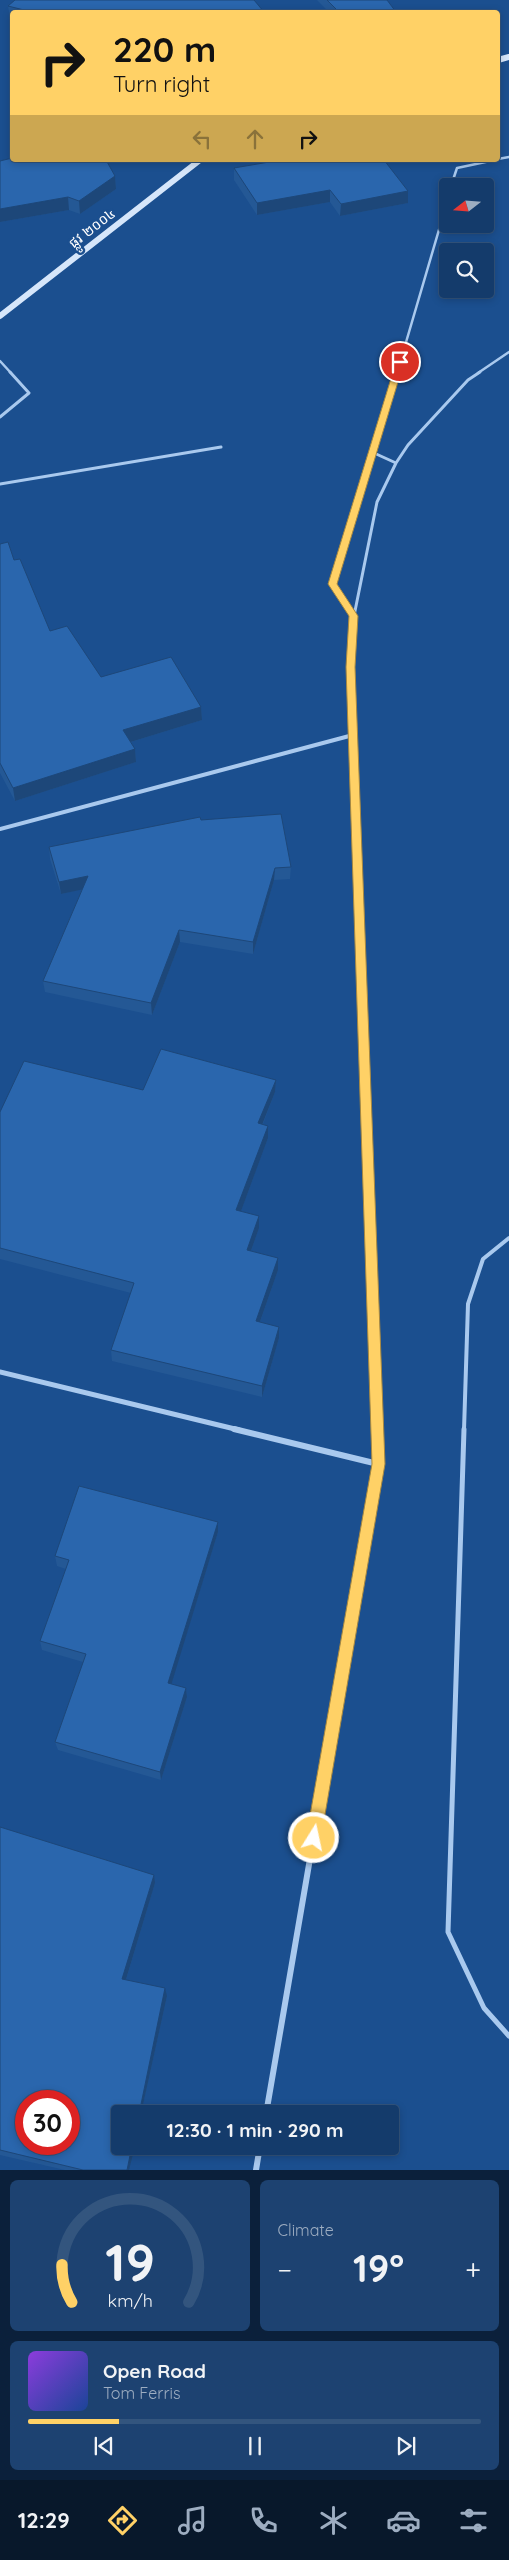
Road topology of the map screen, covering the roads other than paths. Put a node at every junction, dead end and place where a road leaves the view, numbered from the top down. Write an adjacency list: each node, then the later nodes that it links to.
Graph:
1 (197, 162): 5 (main road, ផ្លូវ ២០០៤)
2 (486, 162): 3 (lane)
3 (453, 178)
4 (439, 230): 10 (lane)
5 (0, 316)
6 (509, 352): 11 (lane)
7 (0, 361): 8 (lane)
8 (0, 417)
9 (221, 447): 12 (lane)
10 (374, 453): 11 (lane); 13 (lane)
11 (396, 463): 13 (lane)
12 (0, 484)
13 (354, 616): 14 (lane)
14 (353, 735): 15 (street); 18 (street)
15 (0, 829)
16 (509, 1238): 19 (lane)
17 (0, 1372): 18 (street)
18 (378, 1464): 20 (street)
19 (509, 2036)
20 (268, 2105)
21 (258, 2155): 22 (street)
22 (256, 2170)

